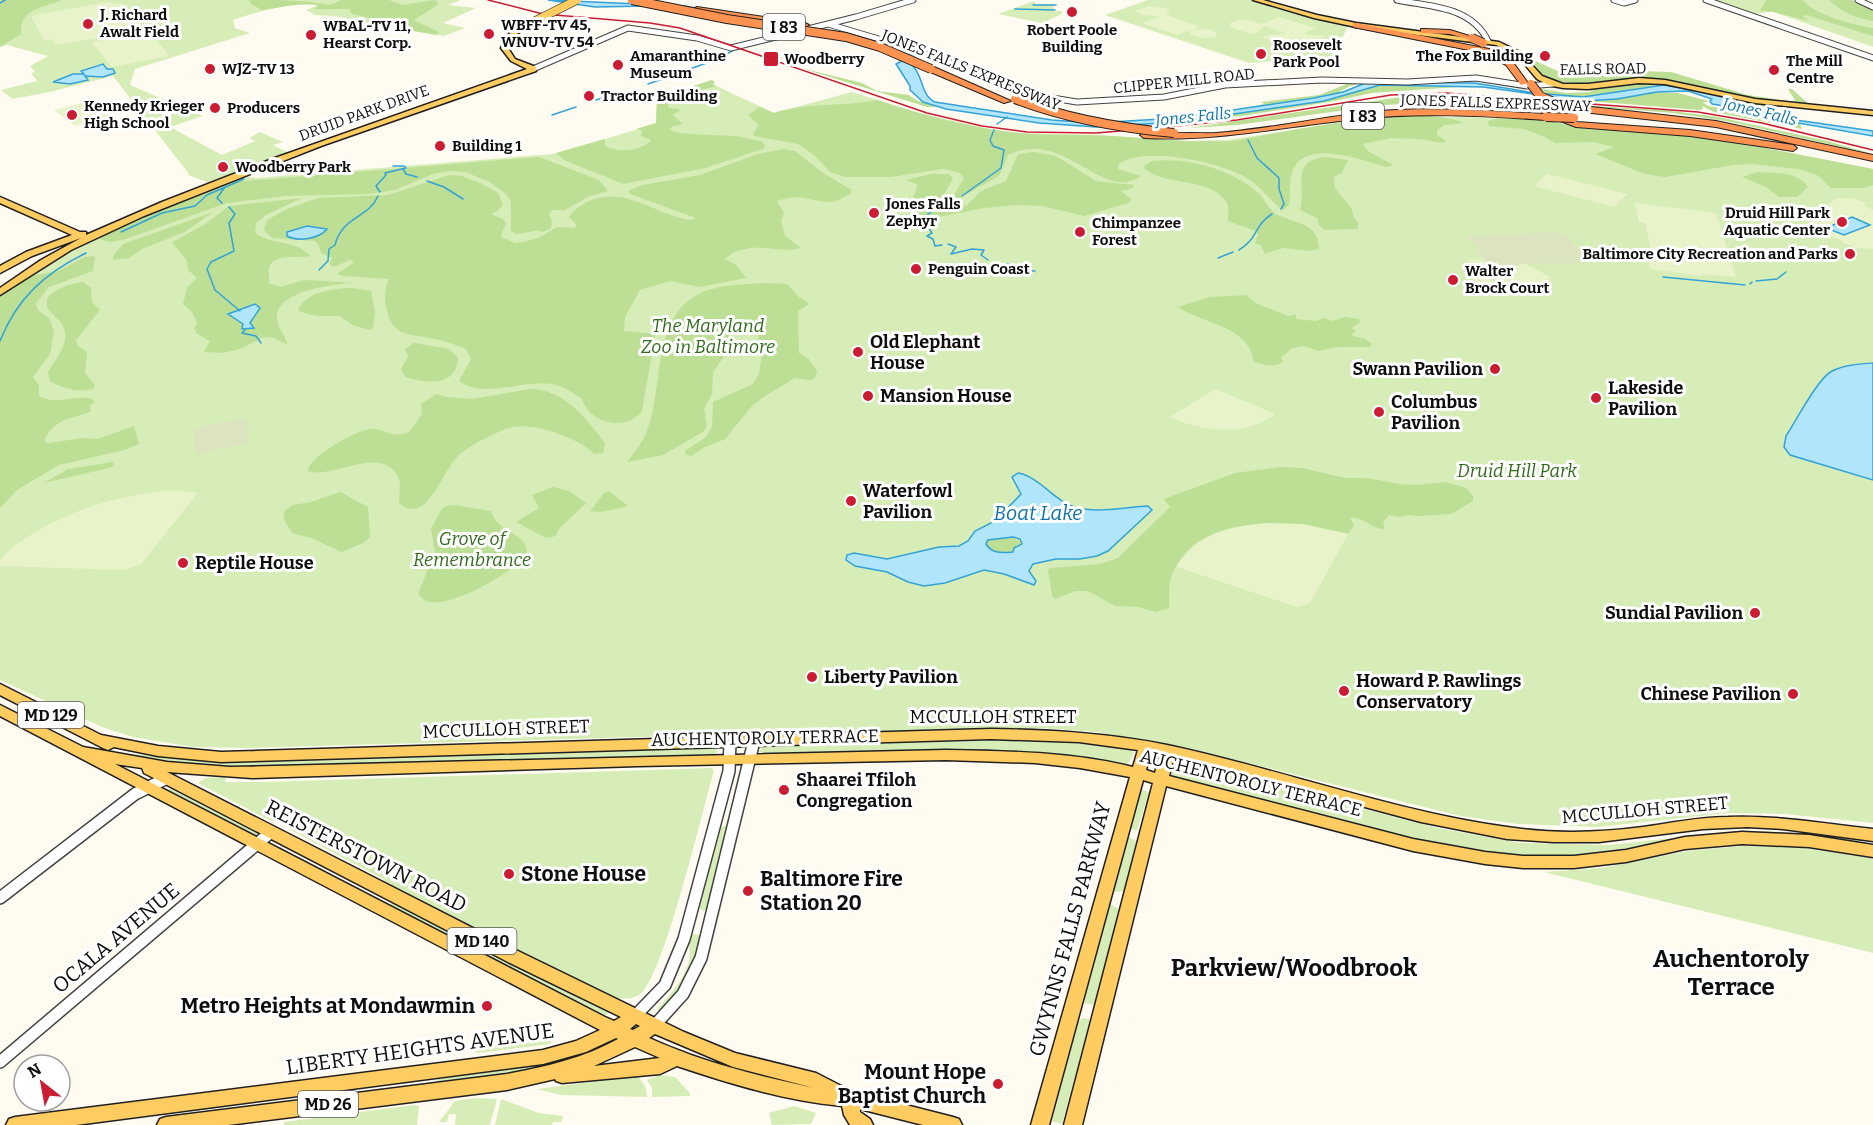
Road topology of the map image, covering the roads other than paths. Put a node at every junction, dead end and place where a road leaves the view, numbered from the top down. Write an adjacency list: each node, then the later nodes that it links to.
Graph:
1 (576, 0): 19 (main road, bridge)
2 (632, 0): 18 (highway, JONES FALLS EXPRESSWAY / I 83, bridge)
3 (653, 0): 18 (highway, JONES FALLS EXPRESSWAY / I 83, bridge)
4 (913, 0): 13 (street)
5 (1256, 0): 14 (main road, FALLS ROAD)
6 (1264, 0): 15 (main road, FALLS ROAD)
7 (1397, 0): 16 (street)
8 (1614, 0): 9 (street)
9 (1635, 0)
10 (1706, 0): 17 (street)
11 (1858, 0): 12 (street)
12 (1873, 7)
13 (825, 25): 19 (street, DRUID PARK DRIVE, bridge); 21 (street, CLIPPER MILL ROAD)
14 (1356, 25): 15 (main road, FALLS ROAD); 20 (highway)
15 (1386, 29): 16 (main road, FALLS ROAD); 16 (highway, bridge)
16 (1486, 42): 20 (highway); 21 (main road, FALLS ROAD)
17 (1873, 58)
18 (935, 68): 22 (highway, JONES FALLS EXPRESSWAY / I 83)
19 (533, 69): 29 (main road, DRUID PARK DRIVE)
20 (1527, 84): 23 (highway); 26 (highway, bridge)
21 (1553, 84): 24 (main road, FALLS ROAD)
22 (1011, 100): 23 (highway, JONES FALLS EXPRESSWAY / I 83, bridge); 25 (highway, JONES FALLS EXPRESSWAY / I 83, bridge)
23 (1536, 107): 25 (highway); 26 (highway, JONES FALLS EXPRESSWAY / I 83)
24 (1873, 113)
25 (1793, 148): 27 (highway, JONES FALLS EXPRESSWAY / I 83)
26 (1873, 159)
27 (1873, 164)
28 (0, 200): 29 (main road)
29 (82, 236): 30 (main road, DRUID PARK DRIVE); 31 (main road, DRUID PARK DRIVE)
30 (0, 270)
31 (0, 292)
32 (0, 689): 34 (main road, REISTERSTOWN ROAD / MD 129)
33 (0, 710): 39 (main road, REISTERSTOWN ROAD / MD 129)
34 (101, 740): 35 (main road, MCCULLOH STREET / MD 129); 42 (main road, REISTERSTOWN ROAD / MD 140)
35 (730, 741): 36 (main road, MCCULLOH STREET / MD 129); 40 (street, LIBERTY HEIGHTS AVENUE)
36 (754, 741): 37 (main road, MCCULLOH STREET / MD 129); 41 (street)
37 (1146, 746): 38 (main road, MCCULLOH STREET / MD 129); 43 (main road, GWYNNS FALLS PARKWAY)
38 (1168, 751): 45 (main road); 47 (main road, MCCULLOH STREET / MD 129)
39 (83, 752): 42 (main road, MD 129); 46 (main road, REISTERSTOWN ROAD / MD 140)
40 (730, 758): 41 (main road, AUCHENTOROLY TERRACE / MD 129); 42 (main road, AUCHENTOROLY TERRACE / MD 129); 55 (street, LIBERTY HEIGHTS AVENUE)
41 (751, 758): 43 (main road, AUCHENTOROLY TERRACE / MD 129); 56 (street)
42 (143, 766): 44 (main road, REISTERSTOWN ROAD / MD 140)
43 (1136, 773): 45 (main road, AUCHENTOROLY TERRACE / MD 129); 67 (main road, GWYNNS FALLS PARKWAY)
44 (165, 778): 46 (street); 49 (main road, REISTERSTOWN ROAD / MD 140)
45 (1160, 779): 53 (main road, AUCHENTOROLY TERRACE / MD 129); 68 (main road)
46 (147, 787): 51 (main road, REISTERSTOWN ROAD / MD 140); 54 (street)
47 (1797, 824): 48 (main road); 50 (main road, MCCULLOH STREET / MD 129)
48 (1873, 827)
49 (272, 832): 51 (street, OCALA AVENUE); 55 (main road, REISTERSTOWN ROAD / MD 140)
50 (1873, 835)
51 (258, 844): 57 (main road, REISTERSTOWN ROAD / MD 140); 60 (street, OCALA AVENUE)
52 (1873, 851): 53 (main road, MCCULLOH STREET / MD 129)
53 (1485, 858)
54 (0, 898)
55 (636, 1015): 56 (main road, REISTERSTOWN ROAD / MD 140); 57 (main road, LIBERTY HEIGHTS AVENUE / MD 26)
56 (654, 1025): 58 (main road, MD 26); 62 (main road, REISTERSTOWN ROAD / MD 140)
57 (616, 1030): 58 (main road, REISTERSTOWN ROAD / MD 140); 63 (main road, LIBERTY HEIGHTS AVENUE / MD 26)
58 (634, 1039): 59 (main road, REISTERSTOWN ROAD / MD 140); 61 (main road, MD 26)
59 (675, 1058): 61 (main road); 62 (main road, REISTERSTOWN ROAD / MD 140)
60 (0, 1062)
61 (507, 1082): 64 (main road, MD 26)
62 (852, 1099): 65 (main road); 66 (main road, REISTERSTOWN ROAD / MD 140)
63 (15, 1125)
64 (166, 1125)
65 (864, 1125)
66 (953, 1125)
67 (1040, 1125)
68 (1073, 1125)

